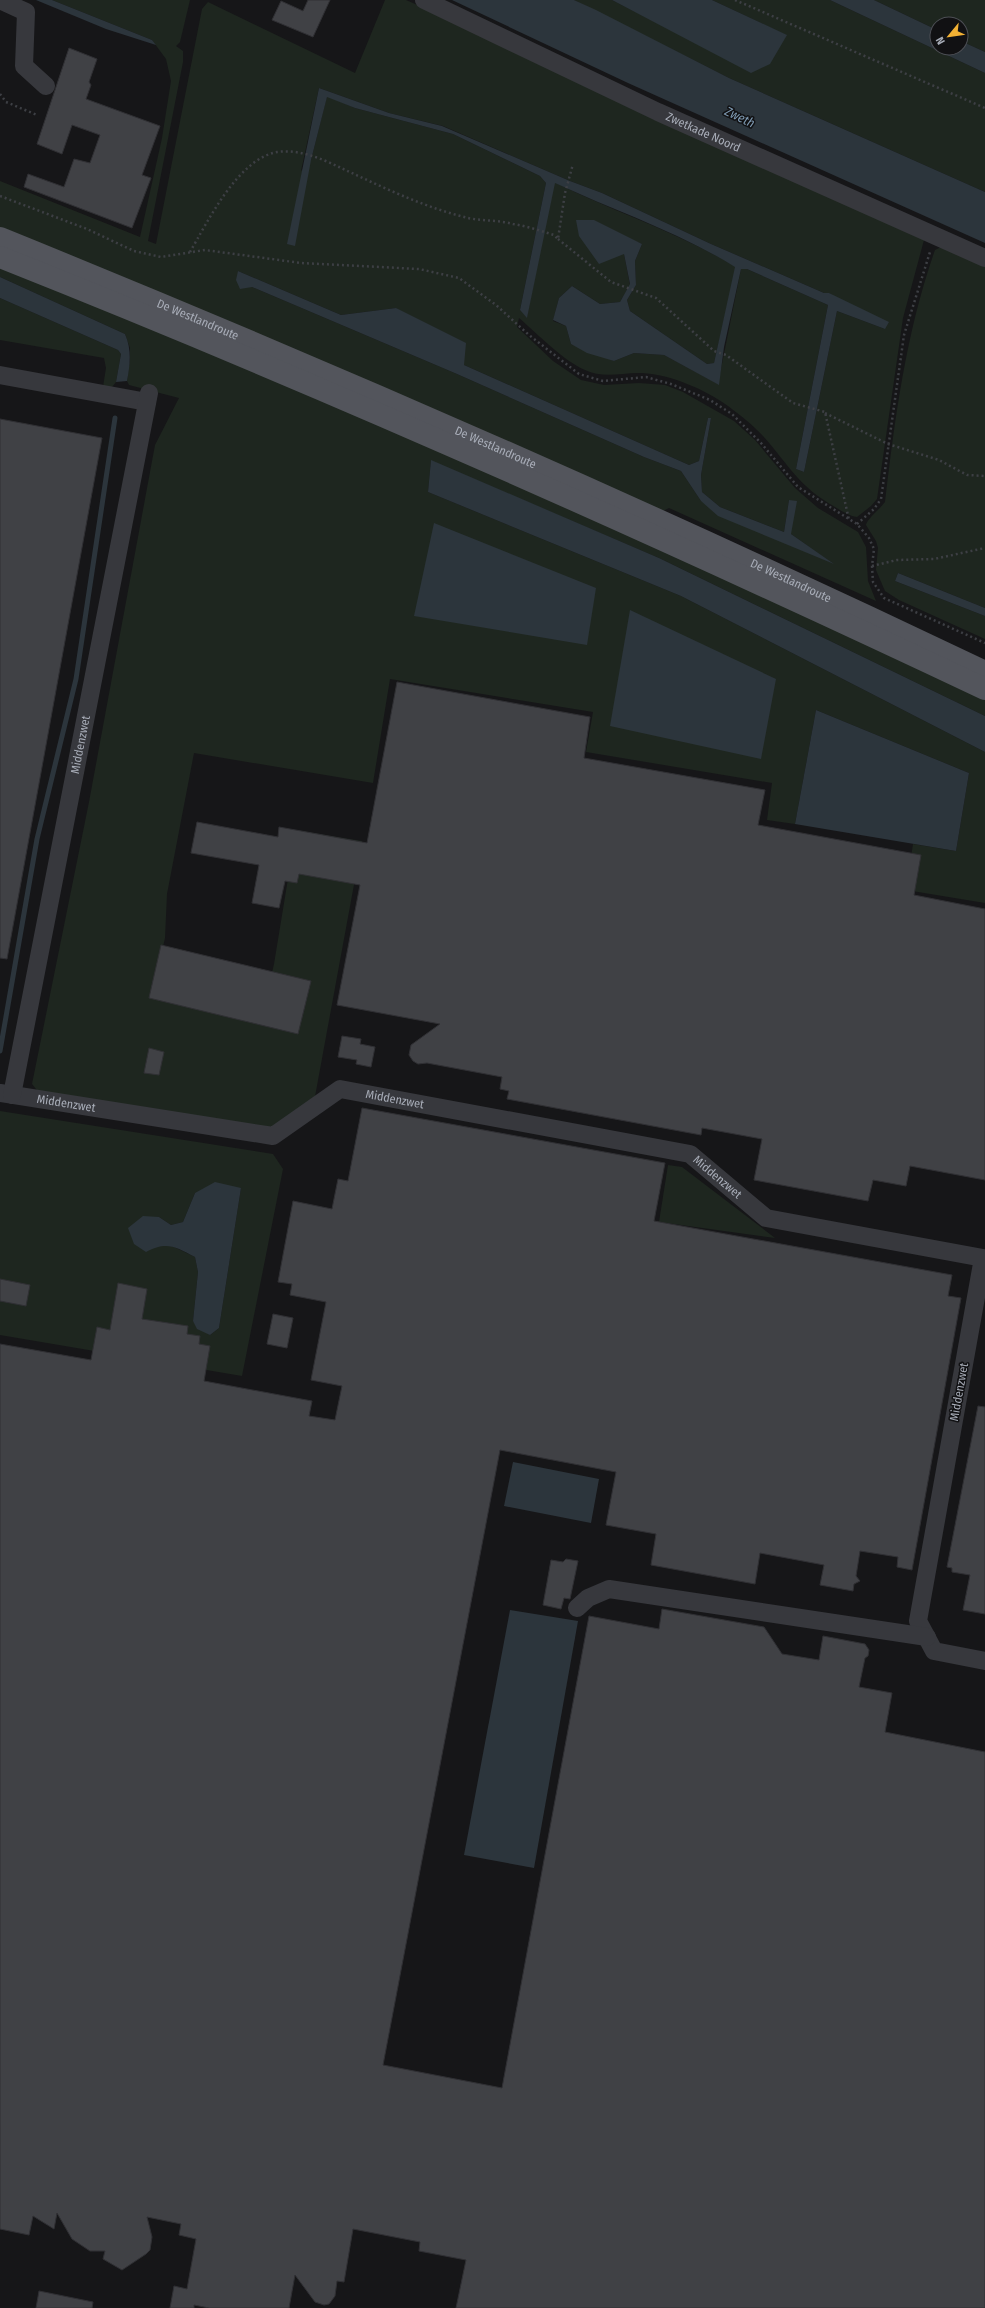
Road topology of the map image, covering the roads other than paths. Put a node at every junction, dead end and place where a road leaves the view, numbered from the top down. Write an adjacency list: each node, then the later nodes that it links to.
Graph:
1 (0, 0): 3 (street)
2 (424, 0): 6 (street, Zwetkade Noord)
3 (46, 86)
4 (0, 238): 8 (main road, De Westlandroute)
5 (0, 256): 9 (main road, De Westlandroute)
6 (985, 258)
7 (0, 375): 10 (street, Middenzwet)
8 (985, 672)
9 (985, 689)
10 (6, 1094): 12 (street, Middenzwet)
11 (577, 1608): 12 (street)
12 (927, 1638): 13 (street, Middenzwet)
13 (985, 1661)

